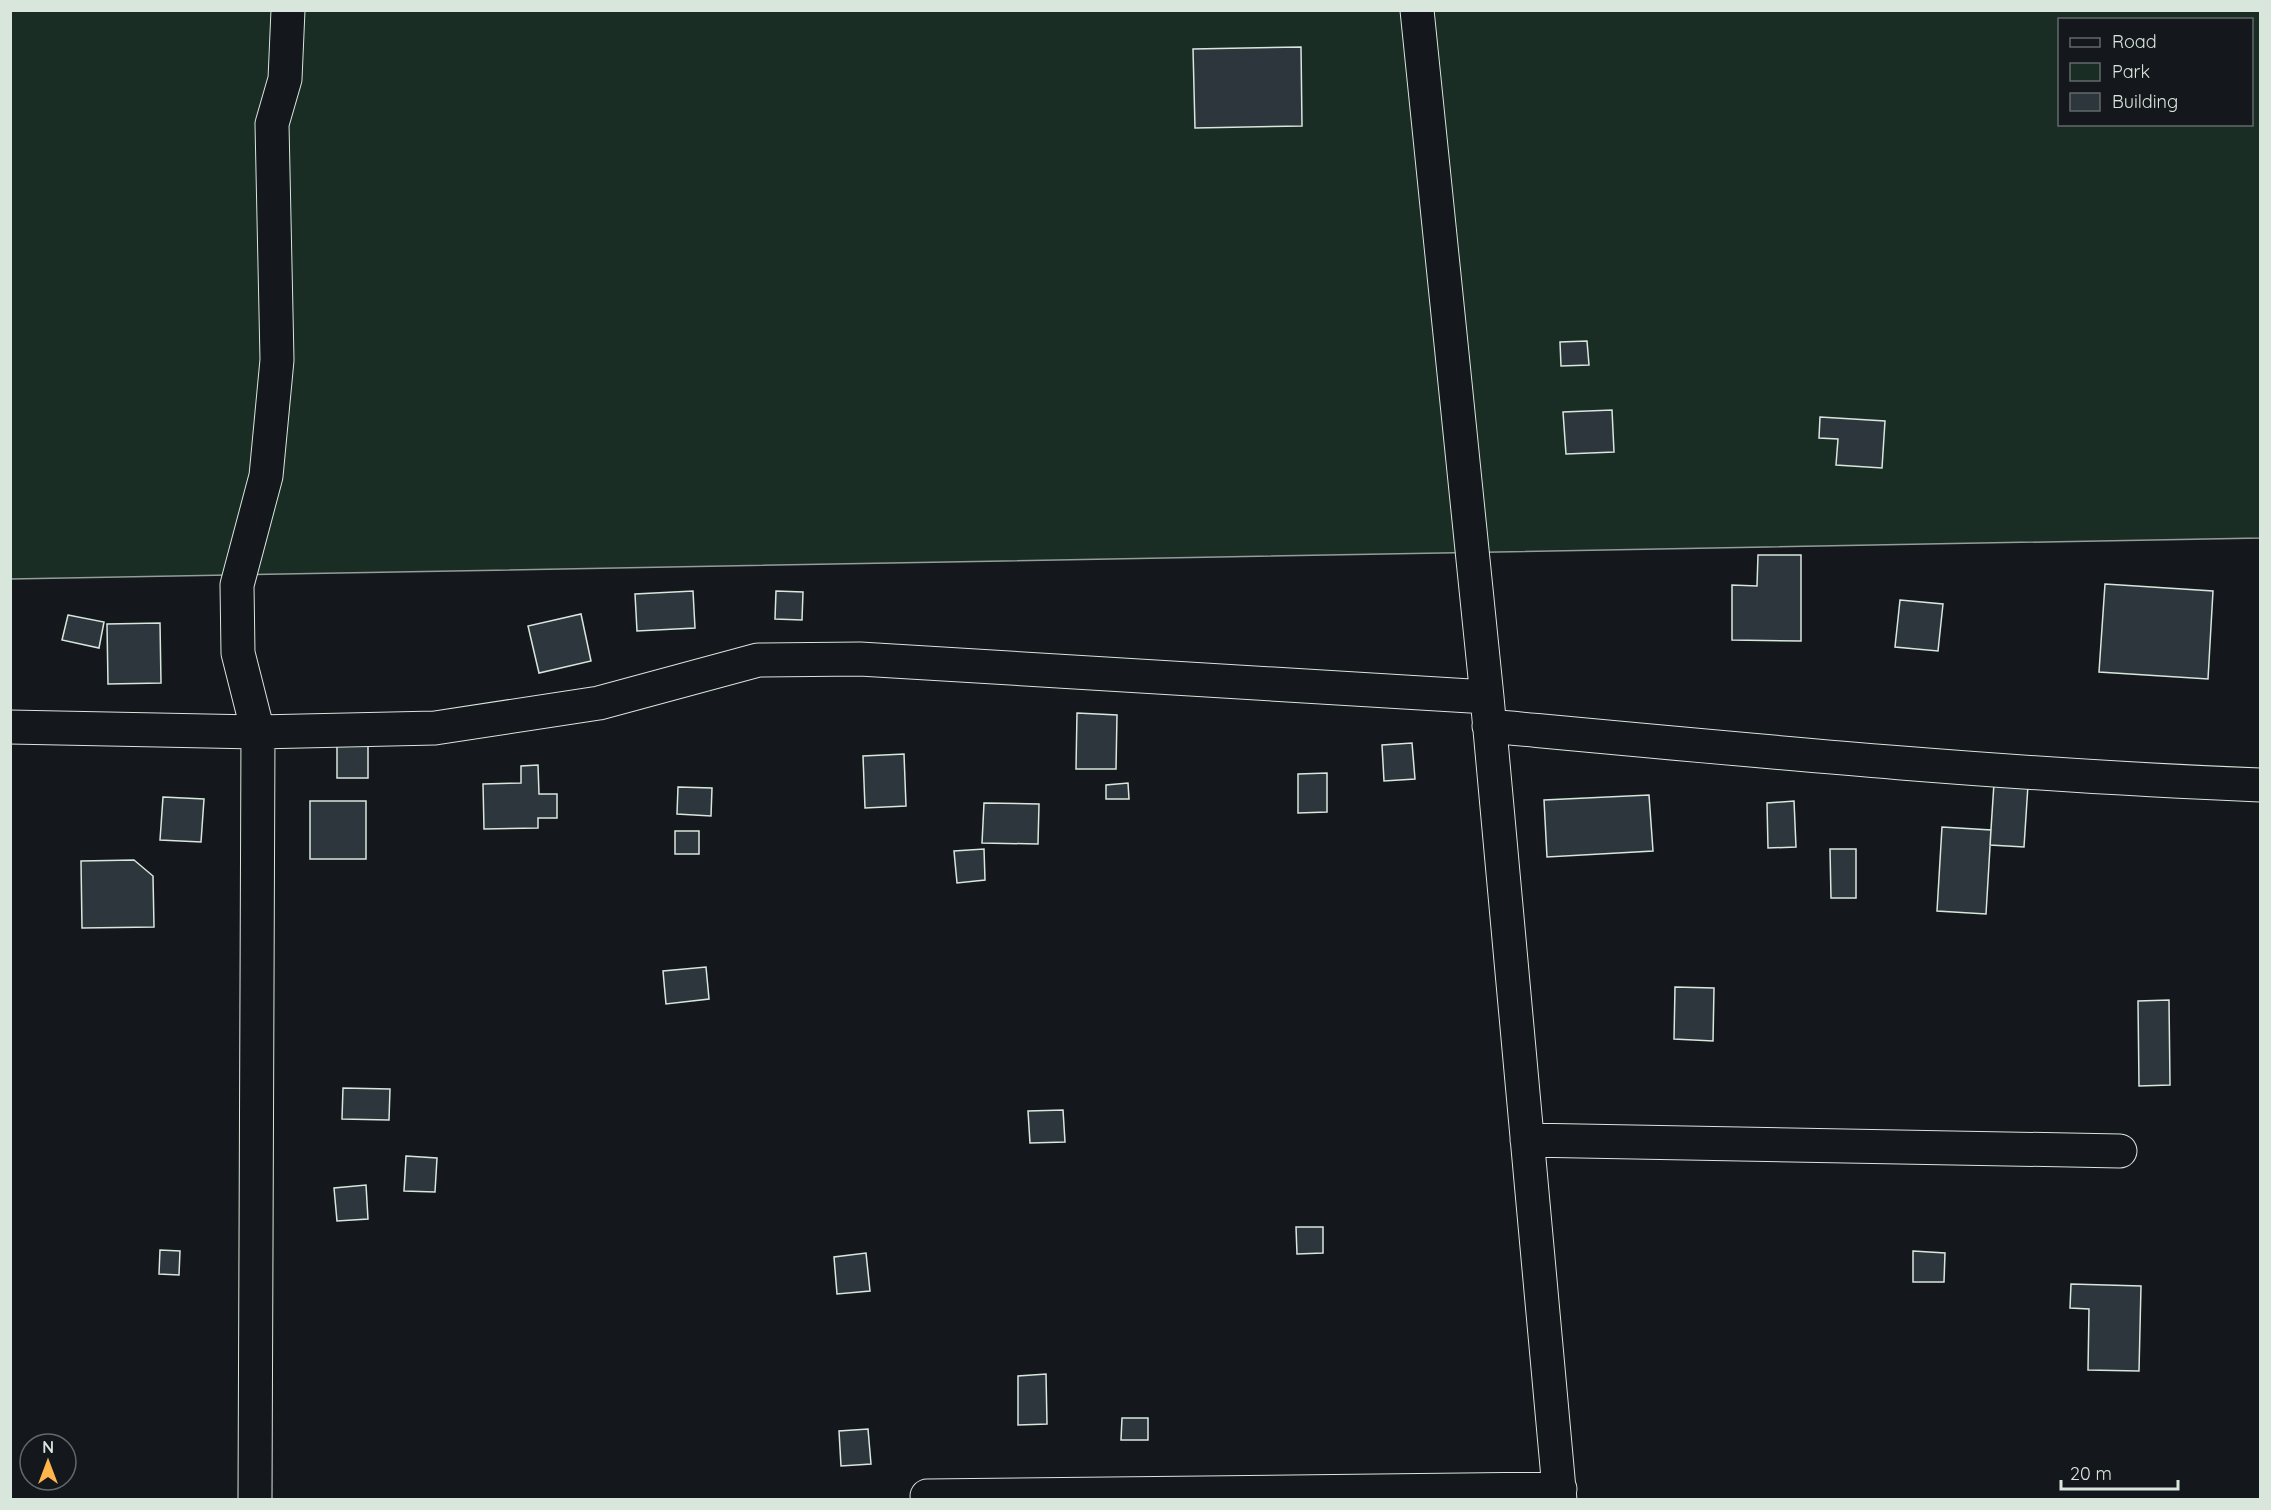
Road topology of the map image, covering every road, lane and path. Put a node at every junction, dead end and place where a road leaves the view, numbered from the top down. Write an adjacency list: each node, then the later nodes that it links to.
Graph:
1 (288, 10): 5 (street)
2 (1417, 10): 3 (street)
3 (1488, 712): 5 (street); 6 (street); 7 (street)
4 (10, 727): 5 (street)
5 (258, 732): 11 (street)
6 (2260, 785)
7 (1527, 1140): 8 (street); 9 (street)
8 (2120, 1151)
9 (1560, 1494): 10 (street)
10 (927, 1496)
11 (255, 1500)

